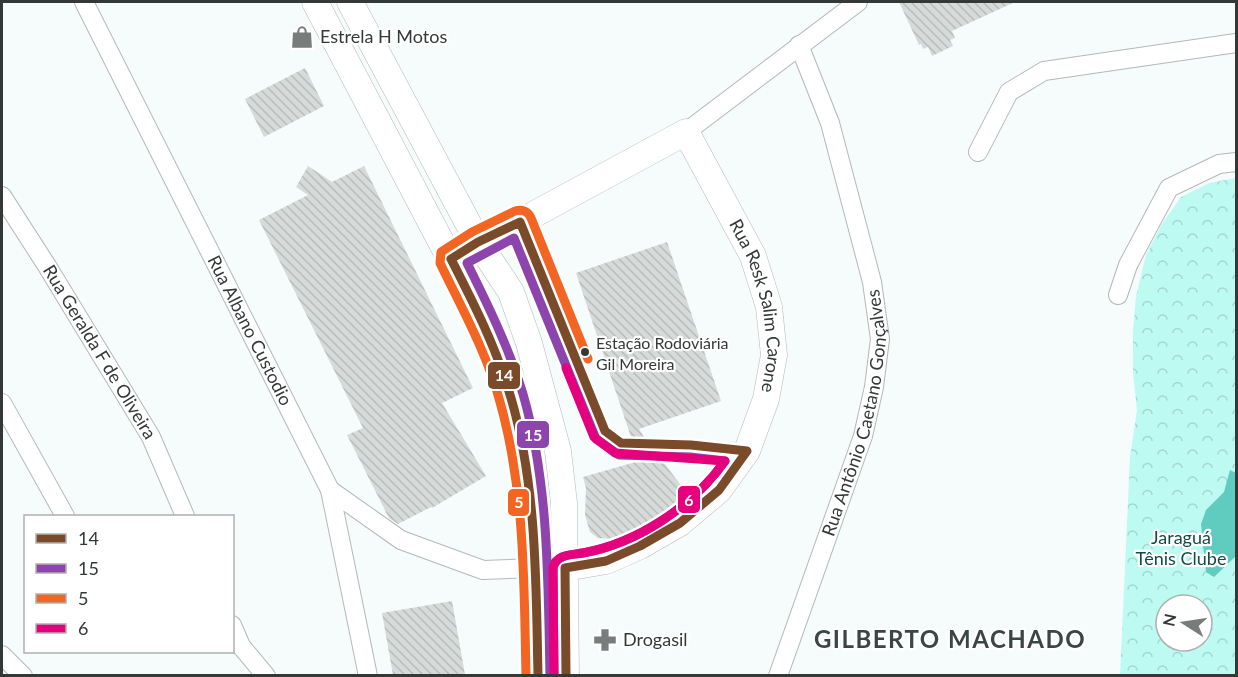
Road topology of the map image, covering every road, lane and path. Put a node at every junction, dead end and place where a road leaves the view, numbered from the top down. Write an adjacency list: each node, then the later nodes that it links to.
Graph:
1 (84, 2): 17 (street, Rua Albano Custodio)
2 (315, 2): 13 (main road)
3 (350, 2): 12 (main road)
4 (858, 2): 6 (street)
5 (1236, 43): 8 (street)
6 (799, 45): 7 (street); 29 (street, Rua Antônio Caetano Gonçalves)
7 (686, 132): 11 (main road); 16 (main road, Rua Resk Salim Carone)
8 (978, 152)
9 (1236, 162): 14 (street)
10 (2, 196): 19 (street, Rua Geralda F de Oliveira)
11 (520, 222): 12 (main road); 16 (lane)
12 (478, 242): 13 (main road); 21 (main road)
13 (451, 259): 20 (main road)
14 (1118, 295)
15 (2, 403): 18 (street)
16 (747, 451): 21 (main road, Rua Resk Salim Carone)
17 (330, 490): 20 (street); 26 (street, Rua Albano Custodio)
18 (64, 515)
19 (185, 515)
20 (536, 568): 21 (main road, Rua Resk Salim Carone); 27 (main road)
21 (565, 568): 28 (main road)
22 (234, 630): 25 (street)
23 (2, 655): 24 (street)
24 (23, 675)
25 (266, 675)
26 (368, 675)
27 (538, 675)
28 (566, 675)
29 (778, 675)

